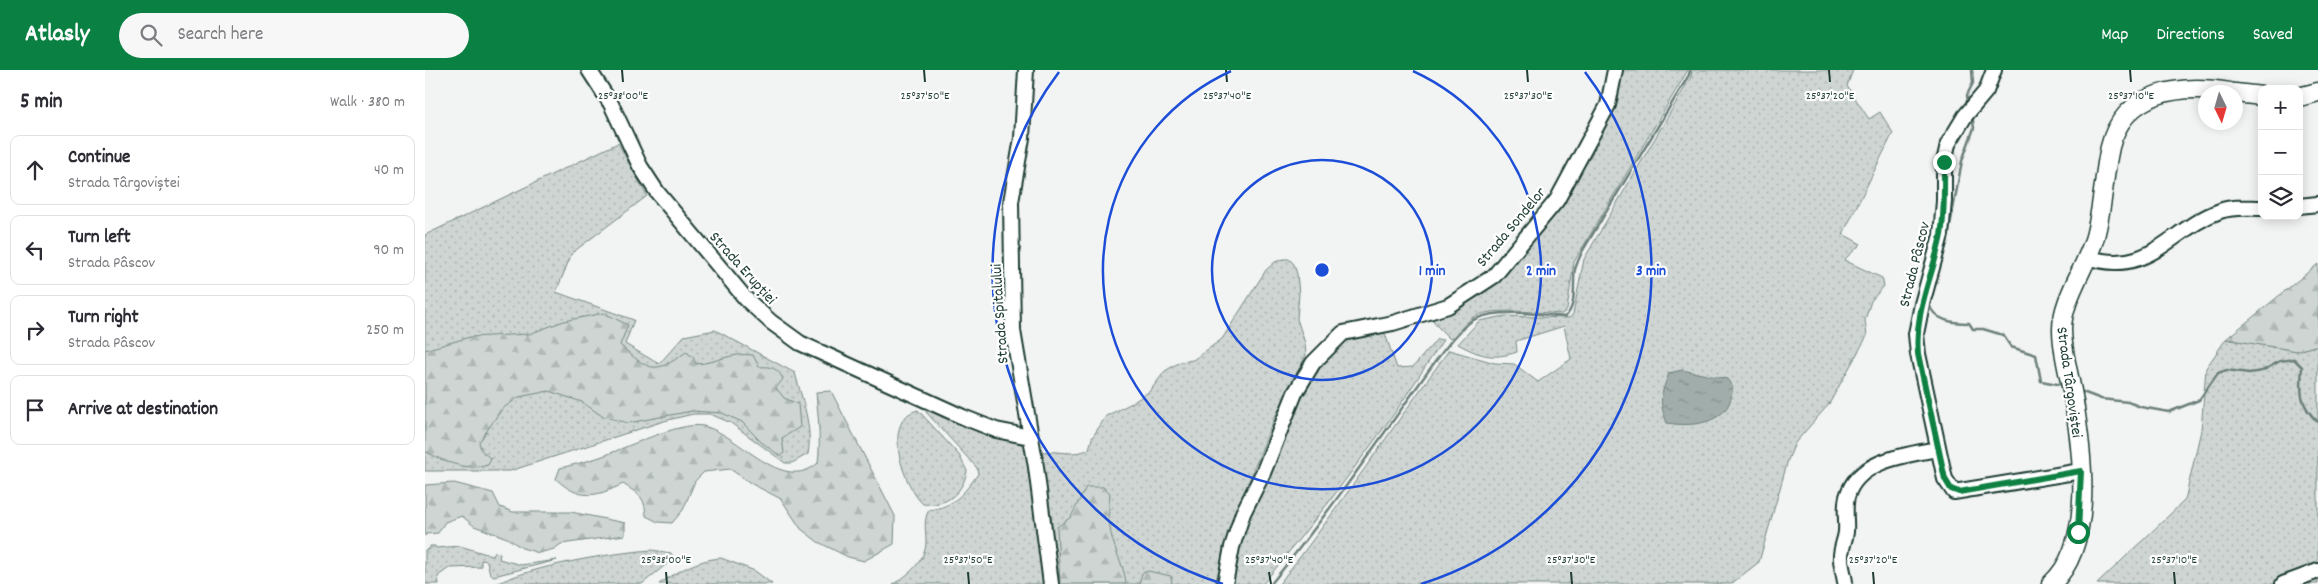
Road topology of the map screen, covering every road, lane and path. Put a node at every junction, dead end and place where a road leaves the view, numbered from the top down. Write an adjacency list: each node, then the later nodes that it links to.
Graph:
1 (589, 70): 14 (street, Strada Erupției)
2 (1027, 70): 14 (street, Strada Spitalului)
3 (1615, 70): 20 (street, Strada Sondelor)
4 (1994, 70): 15 (street, Strada Pâscov)
5 (2198, 89): 13 (main road, Strada Târgoviștei)
6 (2318, 92): 9 (main road)
7 (2243, 94): 8 (main road)
8 (2258, 96)
9 (2303, 96)
10 (2318, 204): 11 (street)
11 (2303, 206)
12 (2258, 208): 13 (street)
13 (2087, 256): 16 (main road, Strada Târgoviștei)
14 (1030, 438): 19 (street, Strada Spitalului)
15 (1938, 449): 16 (street, Strada Pâscov); 18 (street)
16 (2081, 471): 21 (main road, Strada Târgoviștei)
17 (2318, 571): 22 (street)
18 (1845, 582)
19 (1051, 584)
20 (1225, 584)
21 (2051, 584)
22 (2283, 584)

